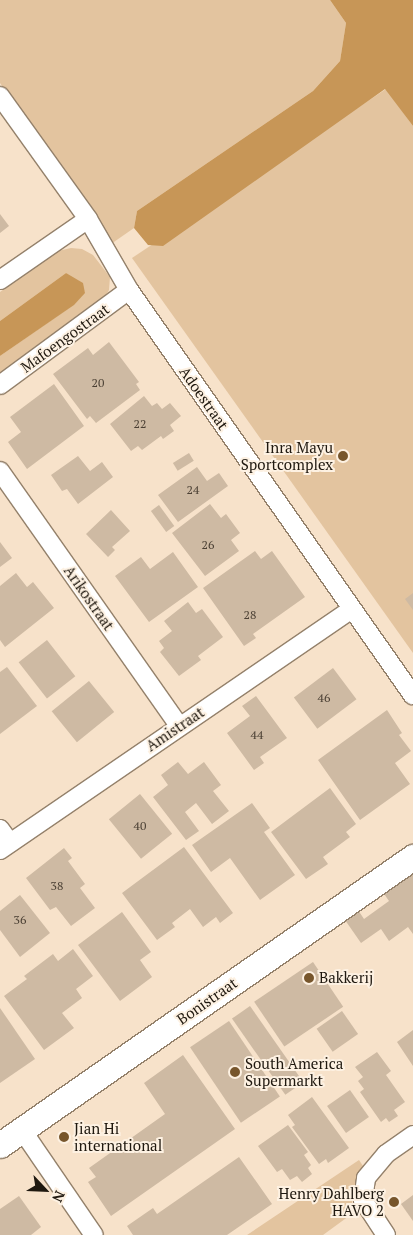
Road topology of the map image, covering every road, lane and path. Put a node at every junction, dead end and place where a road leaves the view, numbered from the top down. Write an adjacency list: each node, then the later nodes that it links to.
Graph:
1 (0, 96): 2 (street, Adoestraat)
2 (88, 219): 3 (street); 4 (street, Adoestraat)
3 (0, 280)
4 (129, 290): 5 (street, Mafoengostraat); 7 (street, Adoestraat)
5 (0, 385)
6 (0, 471): 9 (street, Arikostraat)
7 (351, 610): 8 (street, Adoestraat); 9 (street, Amistraat)
8 (413, 696)
9 (178, 726): 10 (street, Amistraat)
10 (3, 840)
11 (413, 857): 12 (street, Bonistraat)
12 (22, 1130): 14 (street, Bonistraat); 15 (street)
13 (413, 1135): 16 (street)
14 (0, 1145)
15 (94, 1235)
16 (386, 1235)

